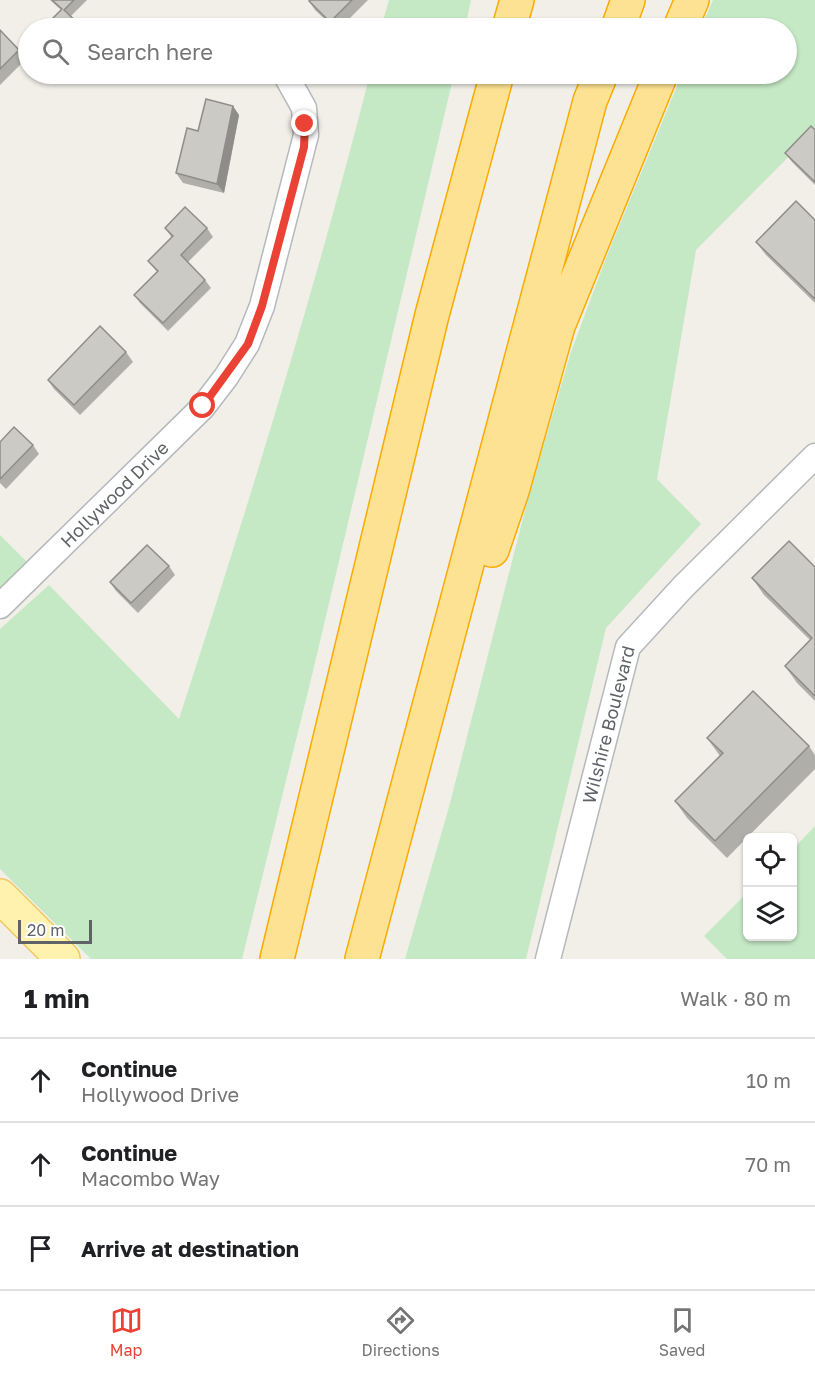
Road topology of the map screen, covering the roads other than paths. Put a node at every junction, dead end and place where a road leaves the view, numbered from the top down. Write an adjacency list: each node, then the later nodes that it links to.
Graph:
1 (517, 0): 4 (highway)
2 (628, 0): 5 (highway)
3 (692, 0): 6 (highway)
4 (512, 18)
5 (622, 18)
6 (684, 18)
7 (291, 84): 12 (street, Hollywood Drive)
8 (494, 84): 16 (highway)
9 (597, 84): 13 (highway)
10 (657, 84): 13 (highway)
11 (815, 456): 18 (street, Wilshire Boulevard)
12 (0, 606)
13 (406, 795): 17 (highway)
14 (0, 896): 15 (main road)
15 (63, 959)
16 (277, 959)
17 (362, 959)
18 (549, 959)

